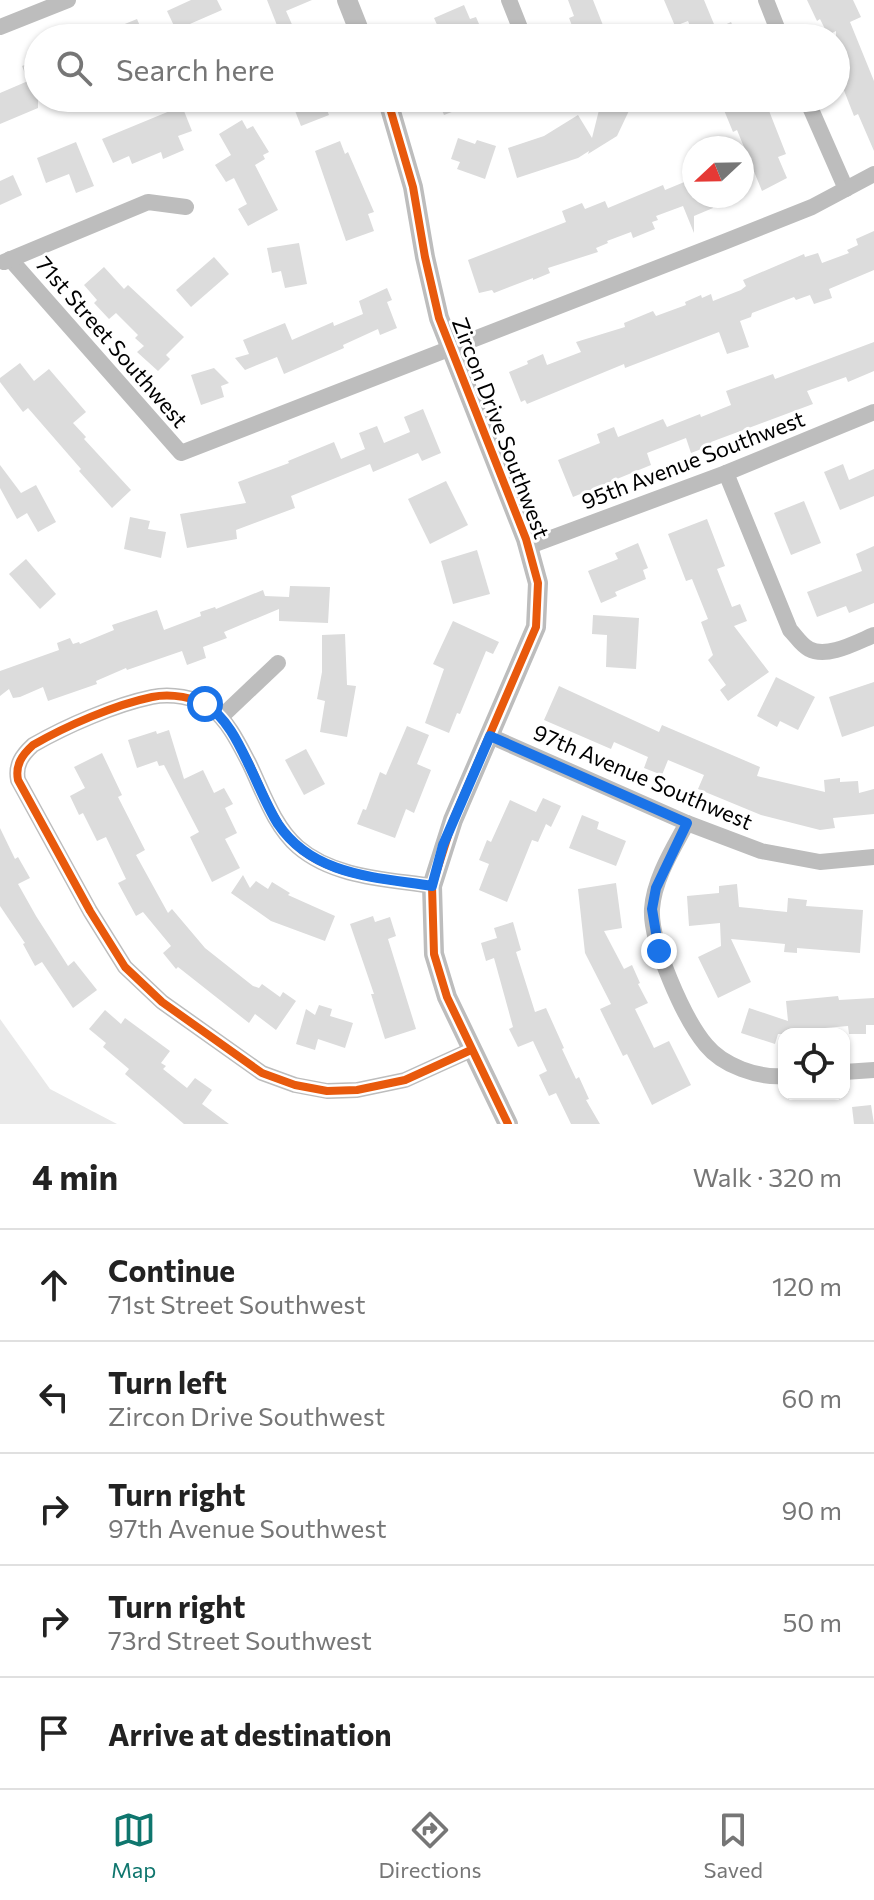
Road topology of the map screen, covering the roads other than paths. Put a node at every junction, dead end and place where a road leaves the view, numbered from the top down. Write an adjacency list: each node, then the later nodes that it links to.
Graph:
1 (68, 0): 8 (street)
2 (347, 0): 5 (street)
3 (509, 0): 6 (street)
4 (766, 0): 7 (street)
5 (356, 24)
6 (518, 24)
7 (775, 24)
8 (0, 27)
9 (391, 112): 15 (street, Zircon Drive Southwest)
10 (812, 112): 12 (street)
11 (874, 174): 12 (street)
12 (846, 189): 15 (street)
13 (186, 207): 14 (street)
14 (5, 261): 15 (street, 71st Street Southwest)
15 (451, 350): 18 (street, Zircon Drive Southwest)
16 (874, 412): 17 (street, 95th Avenue Southwest)
17 (726, 473): 18 (street, 95th Avenue Southwest); 19 (street)
18 (527, 547): 22 (street, Zircon Drive Southwest)
19 (874, 635)
20 (278, 663): 21 (street)
21 (221, 717): 25 (street); 26 (street)
22 (490, 736): 23 (street, 97th Avenue Southwest); 25 (street, Zircon Drive Southwest)
23 (687, 823): 24 (street, 97th Avenue Southwest); 29 (street)
24 (874, 857)
25 (432, 886): 26 (street, Zircon Drive Southwest)
26 (471, 1050): 30 (street, Zircon Drive Southwest)
27 (874, 1070): 28 (street)
28 (850, 1072)
29 (778, 1076)
30 (508, 1124)

